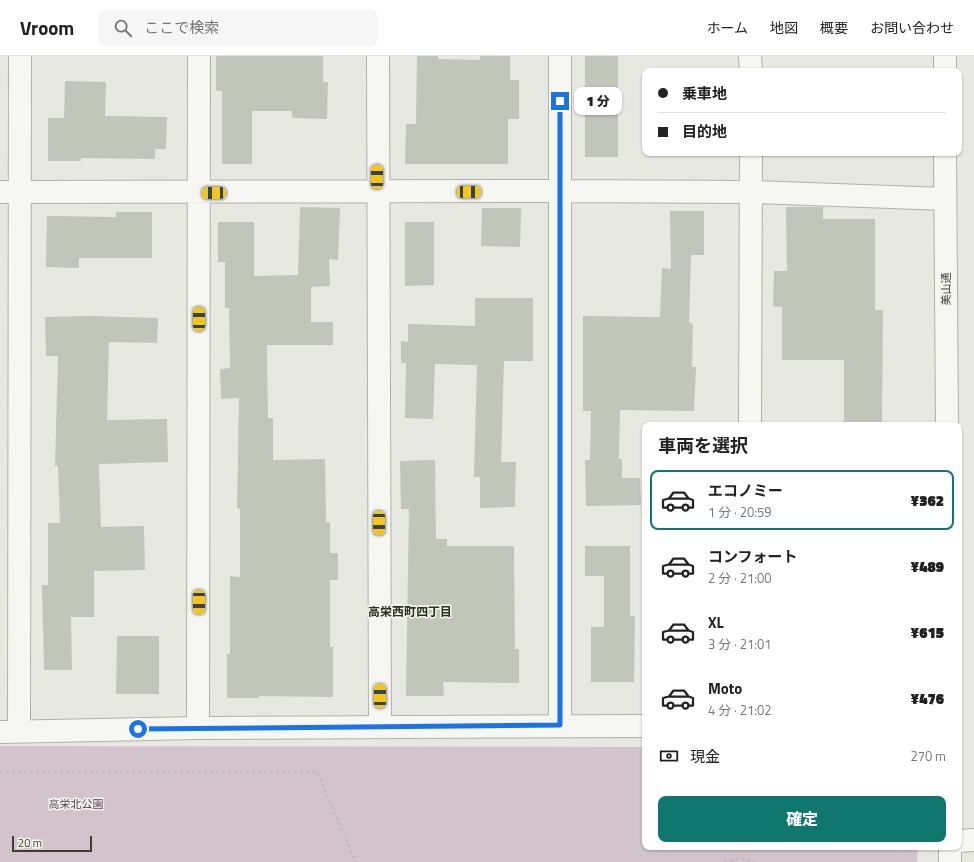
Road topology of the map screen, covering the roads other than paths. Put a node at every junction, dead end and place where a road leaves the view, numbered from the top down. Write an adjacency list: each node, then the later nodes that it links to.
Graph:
1 (20, 56): 12 (street)
2 (199, 56): 15 (street)
3 (378, 56): 13 (street)
4 (560, 56): 11 (street)
5 (750, 56): 7 (street)
6 (945, 56): 8 (street)
7 (751, 68)
8 (945, 68)
9 (751, 156): 14 (street)
10 (945, 156): 16 (street, 美山通)
11 (560, 191): 13 (street); 14 (street); 19 (street)
12 (10, 192): 15 (street); 23 (street)
13 (377, 192): 15 (street); 21 (street)
14 (752, 192): 16 (street); 17 (street)
15 (200, 193): 22 (street)
16 (945, 199): 18 (street, 美山通)
17 (750, 422)
18 (947, 422)
19 (560, 725): 20 (street); 21 (street)
20 (642, 726)
21 (380, 727): 22 (street)
22 (198, 728): 23 (street)
23 (9, 732)
24 (974, 840): 25 (street)
25 (962, 841)
26 (950, 850): 27 (street)
27 (950, 862)

